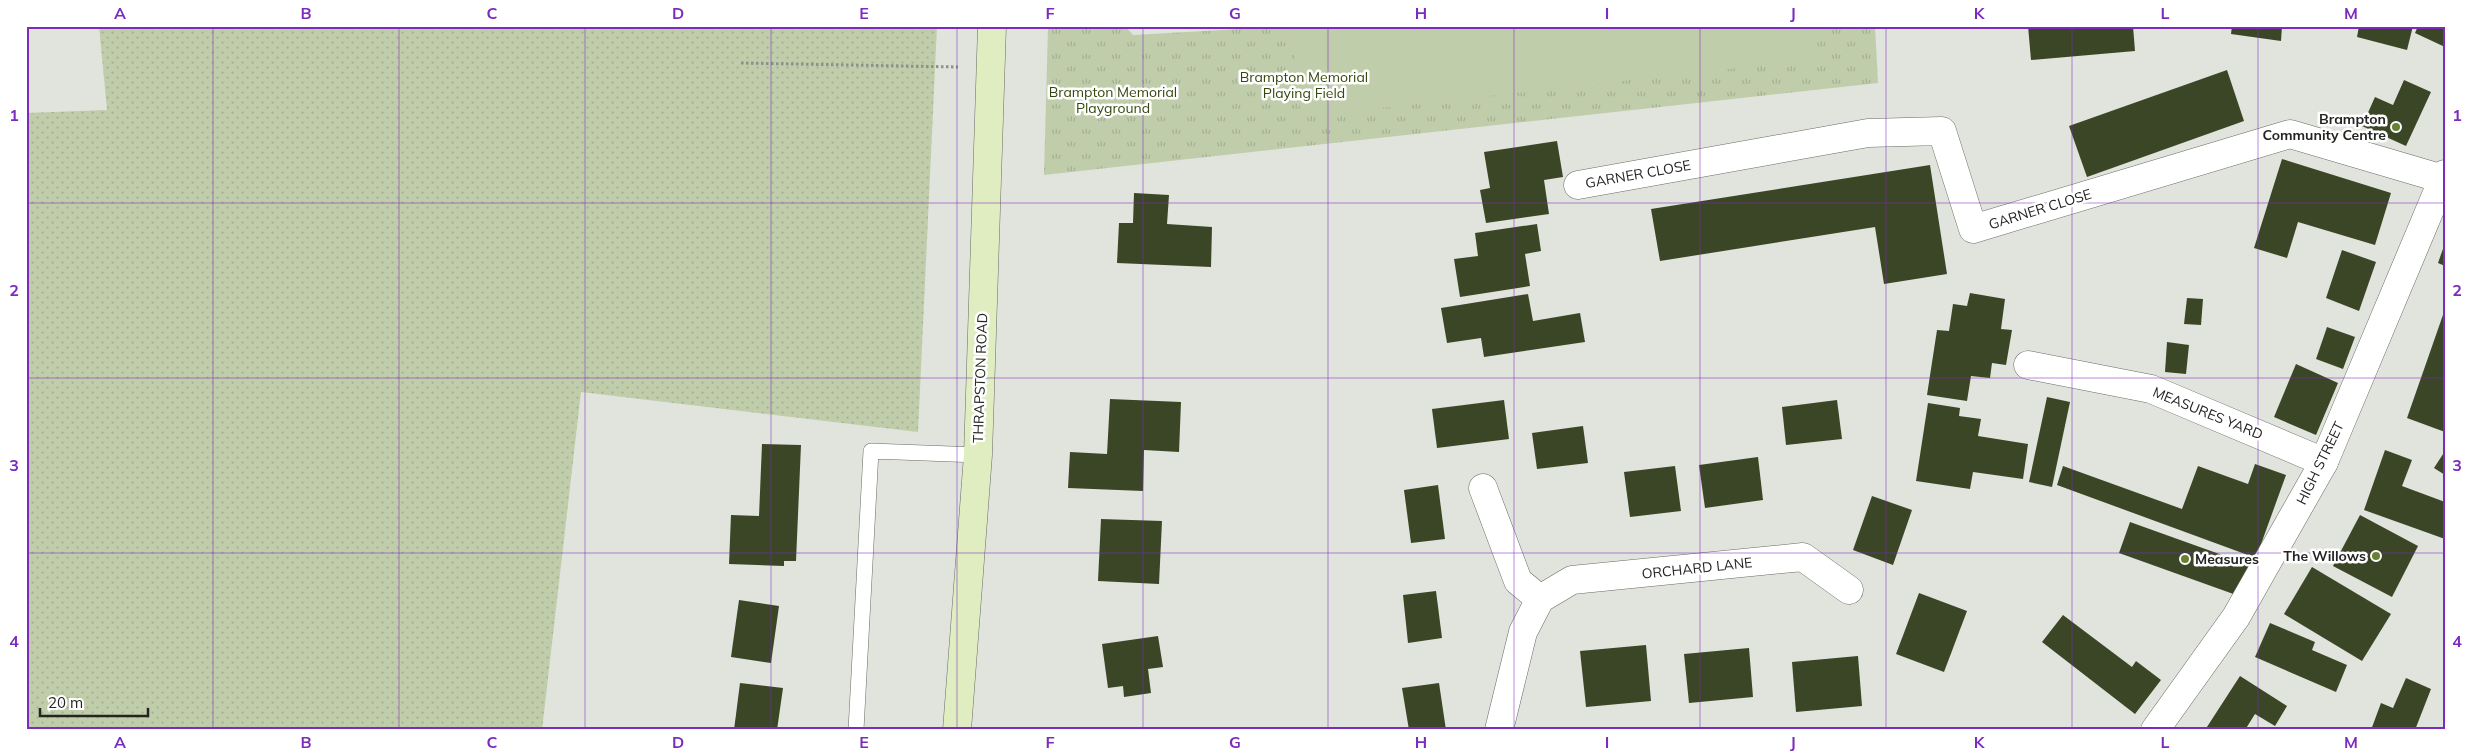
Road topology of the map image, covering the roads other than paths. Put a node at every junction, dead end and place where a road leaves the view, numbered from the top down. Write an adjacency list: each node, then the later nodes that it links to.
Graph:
1 (992, 26): 5 (main road, THRAPSTON ROAD)
2 (2444, 177): 3 (street, GARNER CLOSE); 6 (street, HIGH STREET)
3 (1578, 185)
4 (2028, 365): 6 (street, MEASURES YARD)
5 (978, 455): 10 (lane); 11 (main road, THRAPSTON ROAD)
6 (2324, 462): 13 (street, HIGH STREET)
7 (1483, 488): 9 (street)
8 (1849, 590): 9 (street, ORCHARD LANE)
9 (1540, 599): 12 (street)
10 (856, 730)
11 (957, 730)
12 (1499, 730)
13 (2155, 730)

